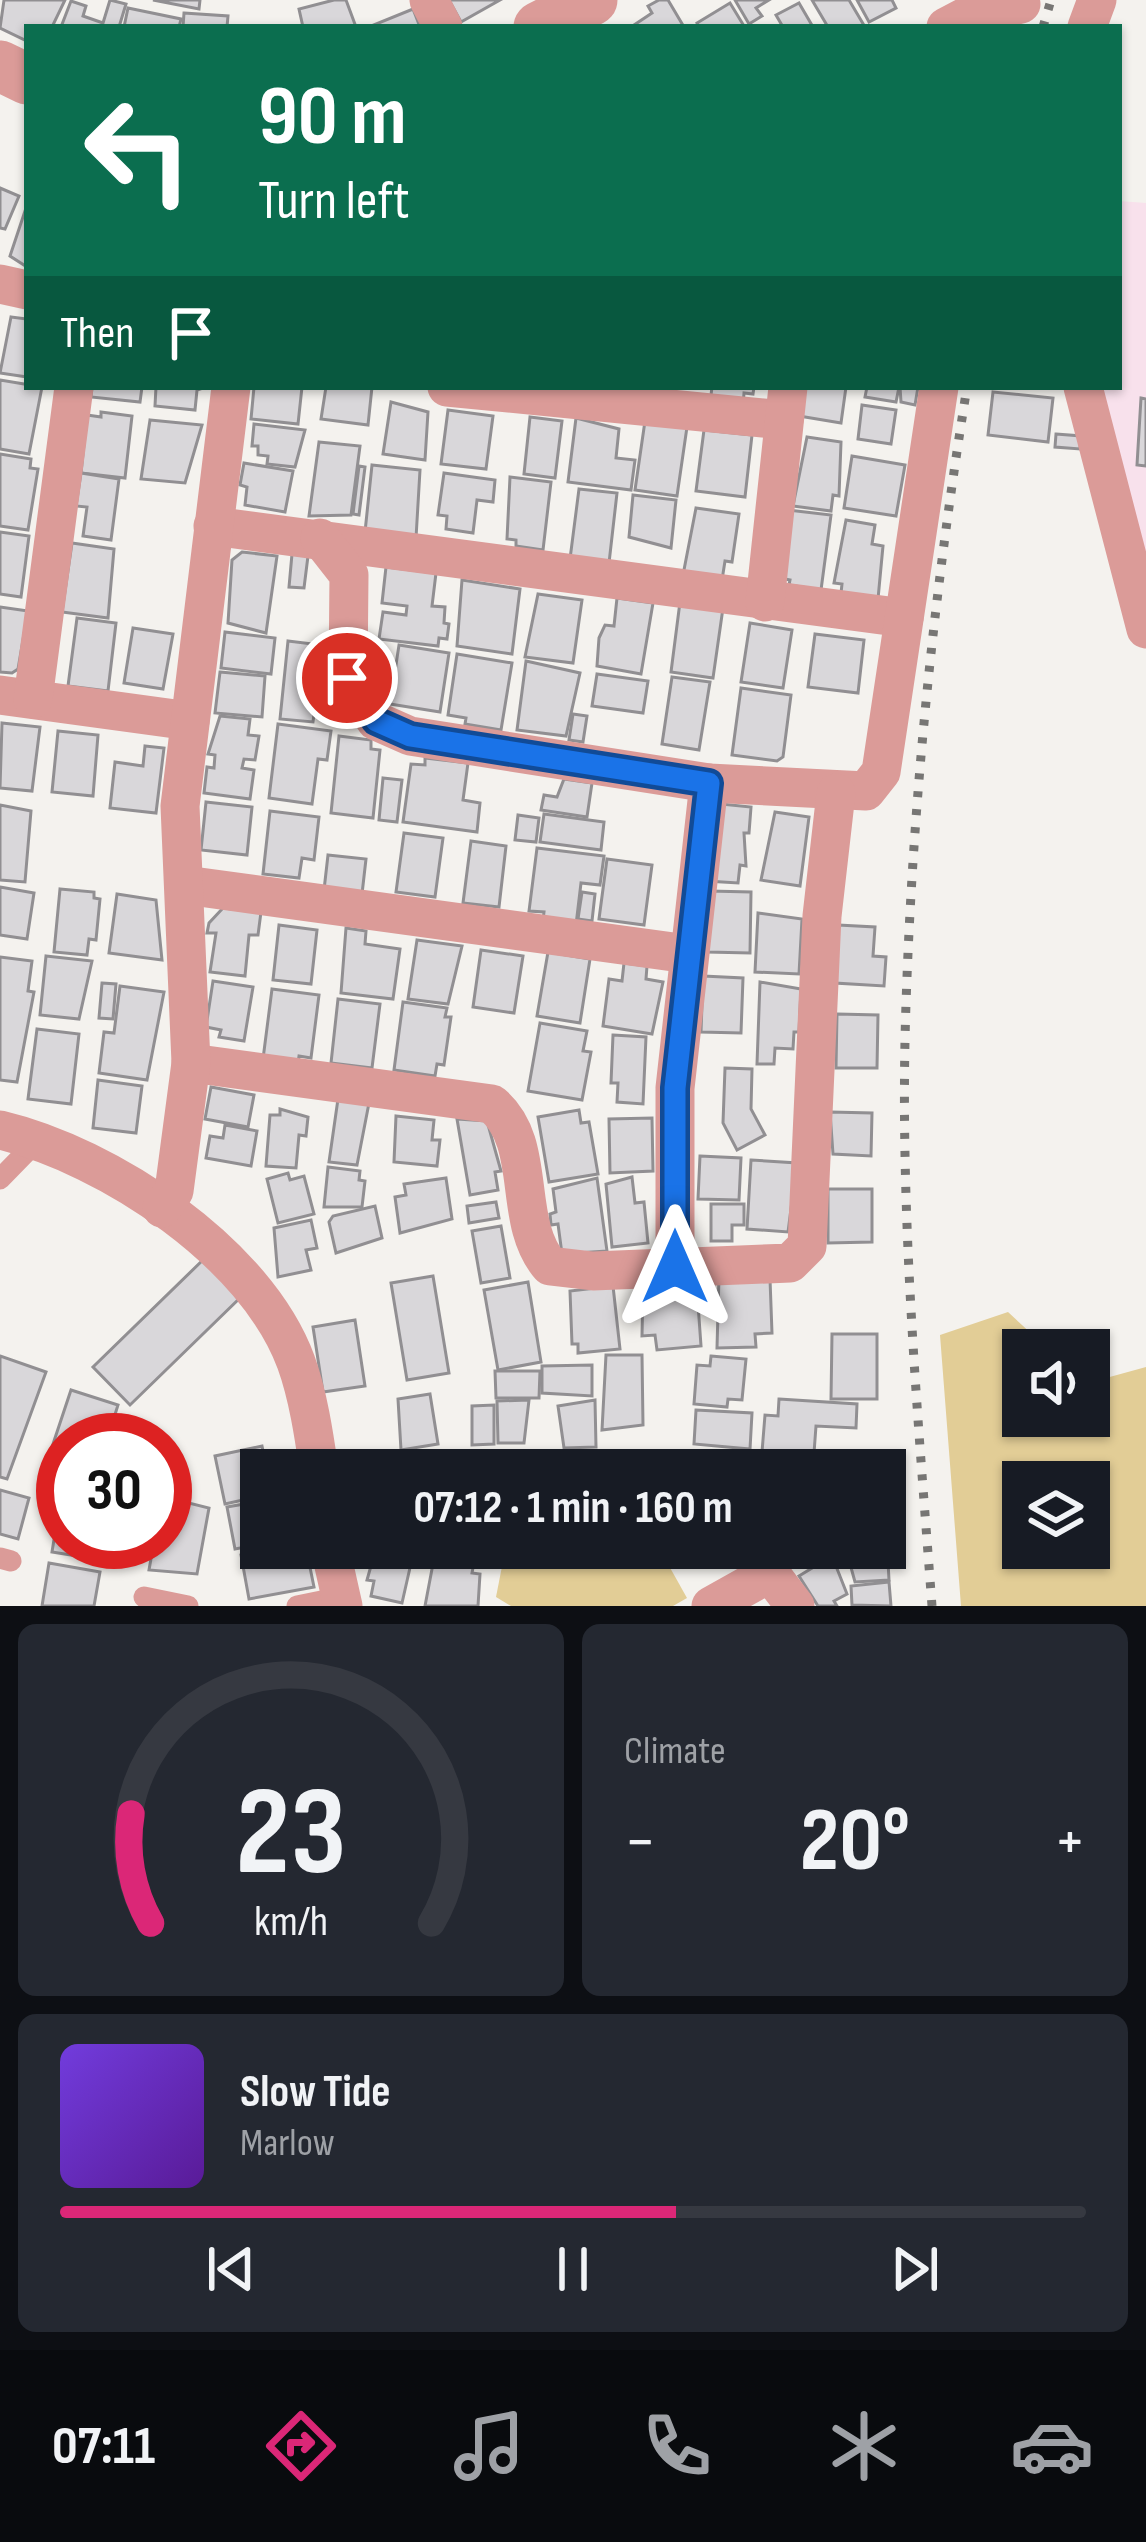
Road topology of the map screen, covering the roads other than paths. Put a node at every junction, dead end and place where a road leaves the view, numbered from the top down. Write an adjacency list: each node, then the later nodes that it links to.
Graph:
1 (592, 0): 3 (street)
2 (1019, 10): 4 (street)
3 (544, 24)
4 (952, 24)
5 (73, 390): 16 (street)
6 (231, 390): 11 (street)
7 (511, 390): 10 (street)
8 (940, 390): 14 (street)
9 (1085, 390): 15 (street)
10 (786, 403): 13 (street)
11 (213, 526): 12 (street); 17 (street)
12 (320, 538): 13 (street); 18 (street)
13 (765, 602): 14 (street)
14 (904, 618): 19 (street)
15 (1146, 629)
16 (16, 697): 17 (street)
17 (190, 721): 20 (street)
18 (709, 783): 19 (street); 21 (street)
19 (836, 793): 27 (street)
20 (185, 885): 21 (street); 22 (street)
21 (688, 954): 27 (street)
22 (191, 1063): 26 (street); 27 (street)
23 (0, 1130): 24 (street)
24 (39, 1139): 25 (lane); 26 (street)
25 (0, 1179)
26 (162, 1208): 28 (street)
27 (675, 1267)
28 (315, 1449)
29 (335, 1569): 31 (street)
30 (144, 1598): 32 (lane)
31 (342, 1601): 33 (lane)
32 (188, 1606)
33 (297, 1606)
34 (712, 1606): 35 (street)
35 (795, 1606)

